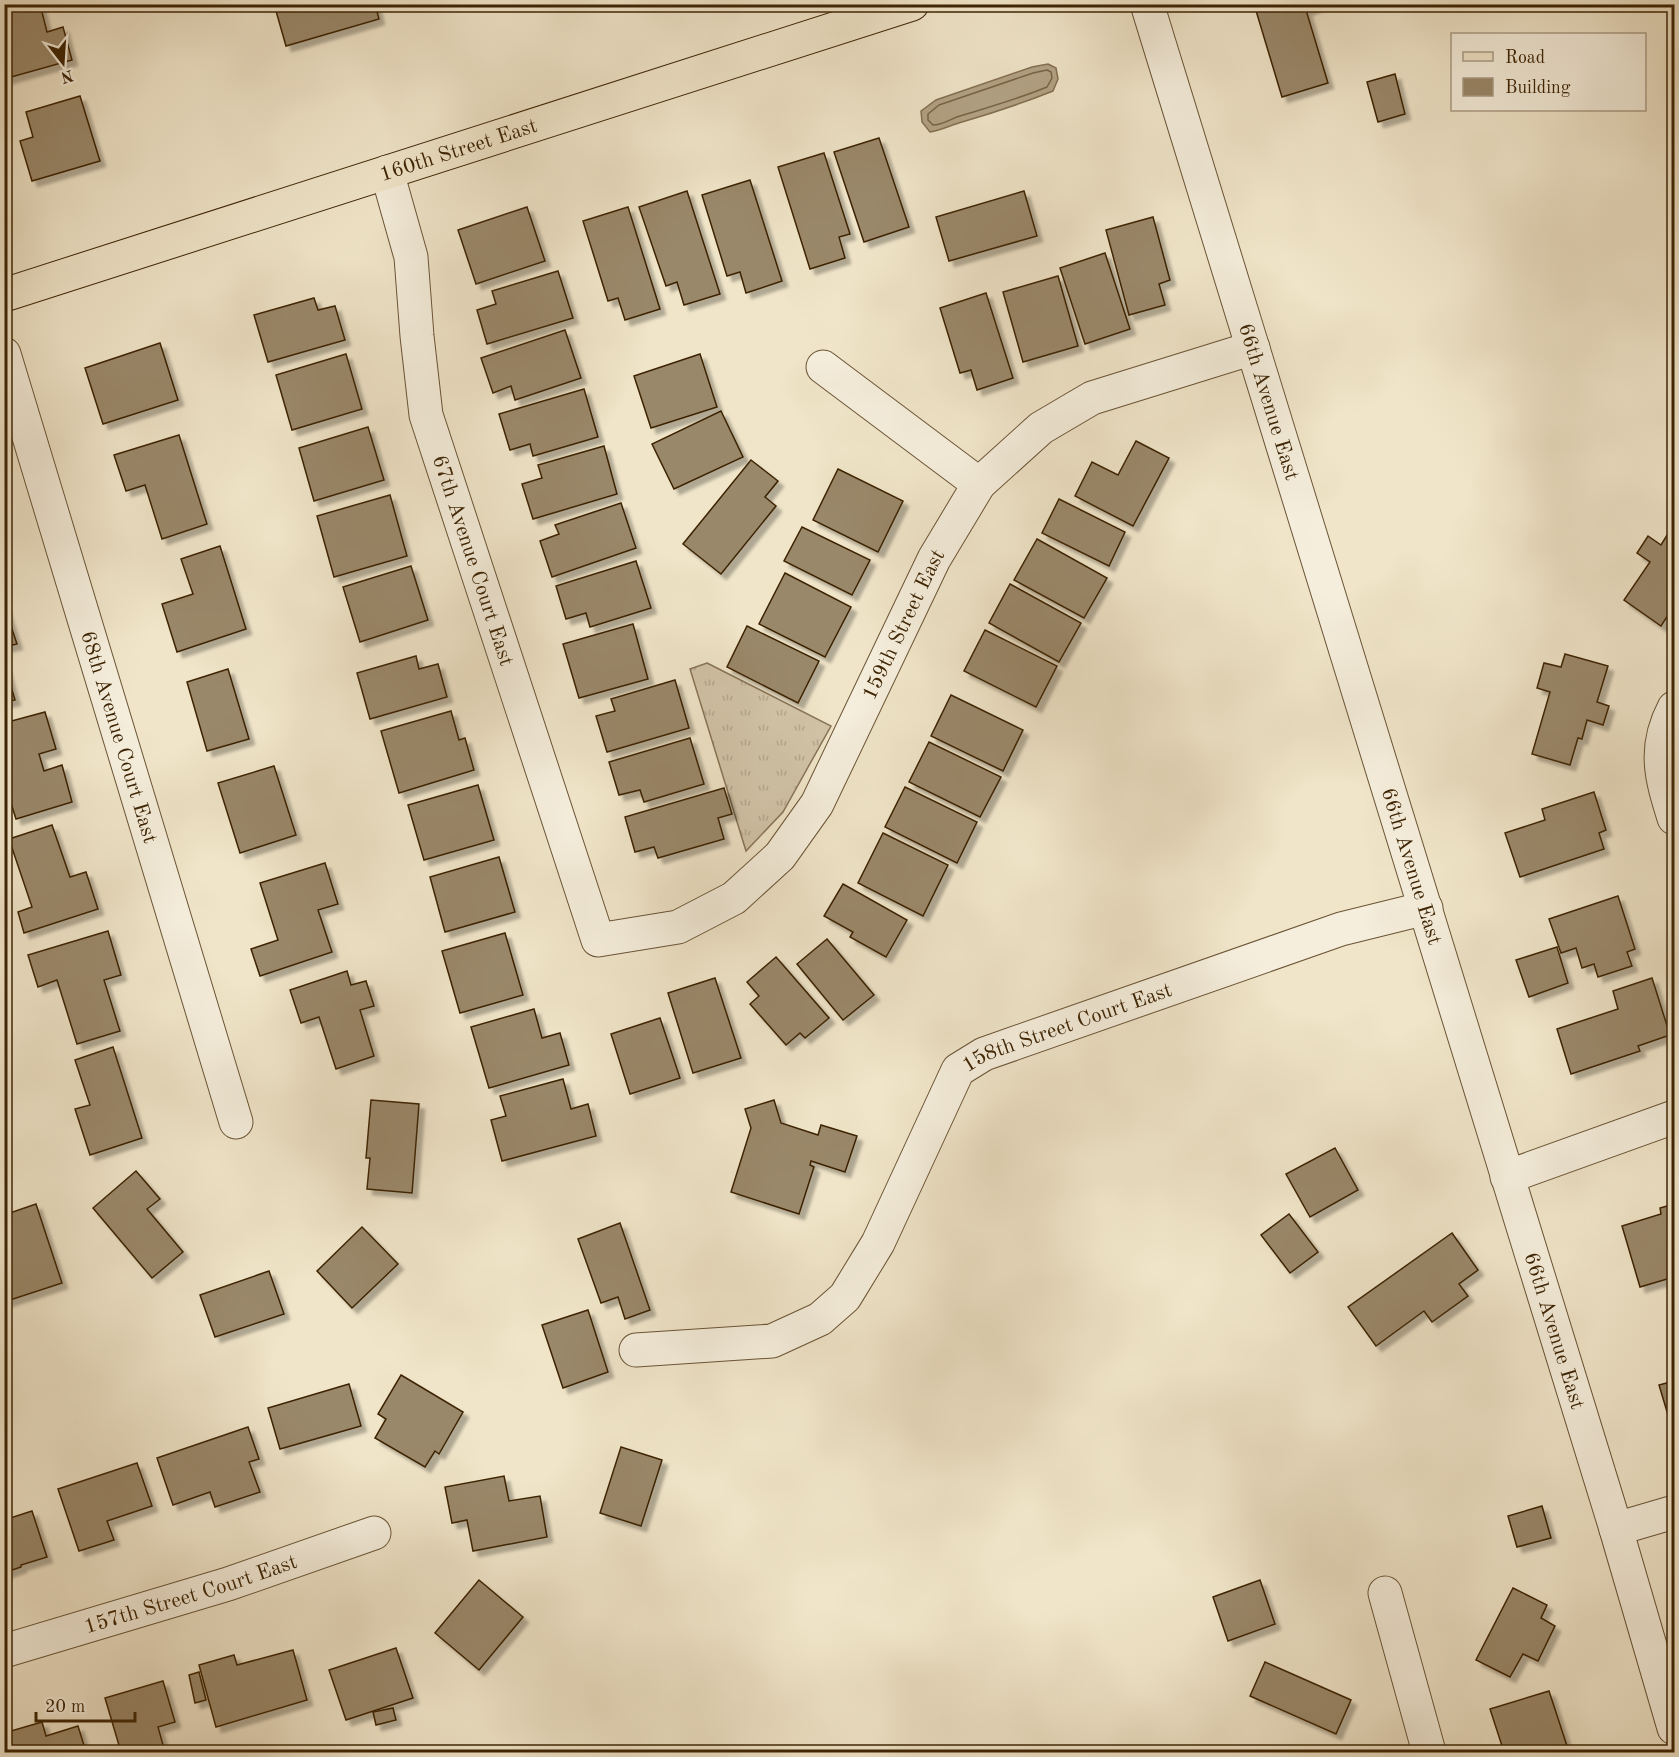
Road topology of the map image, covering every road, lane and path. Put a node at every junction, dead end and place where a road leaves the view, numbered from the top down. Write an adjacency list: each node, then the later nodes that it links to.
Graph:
1 (912, 4): 3 (main road, 160th Street East)
2 (1147, 4): 5 (street, 66th Avenue East)
3 (387, 172): 4 (main road, 160th Street East); 12 (street, 67th Avenue Court East)
4 (4, 295)
5 (1253, 348): 8 (street, 159th Street East); 11 (street, 66th Avenue East)
6 (4, 354): 14 (street, 68th Avenue Court East)
7 (823, 367): 8 (street)
8 (979, 484): 12 (street, 159th Street East)
9 (1674, 708): 10 (street)
10 (1674, 818)
11 (1426, 908): 15 (street, 66th Avenue East); 16 (street, 158th Street Court East)
12 (598, 940)
13 (1674, 1117): 15 (street)
14 (236, 1122)
15 (1507, 1177): 18 (street, 66th Avenue East)
16 (636, 1350)
17 (1674, 1512): 18 (street)
18 (1616, 1529): 22 (street, 66th Avenue East)
19 (374, 1533): 21 (street, 157th Street Court East)
20 (1385, 1593): 23 (street)
21 (4, 1651)
22 (1674, 1728)
23 (1429, 1752)

